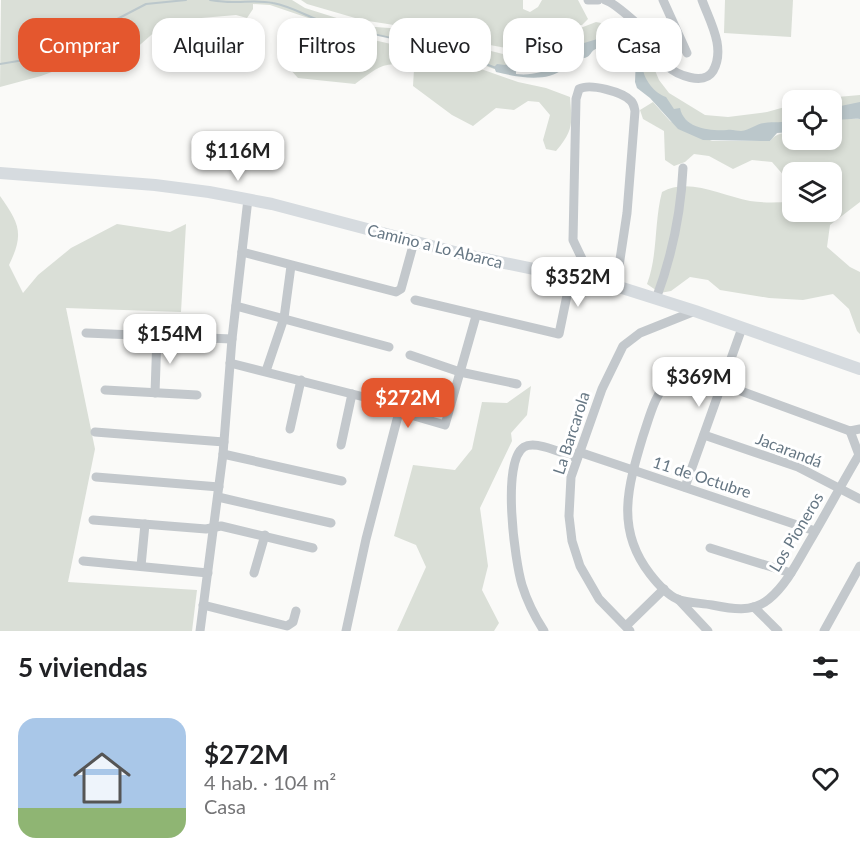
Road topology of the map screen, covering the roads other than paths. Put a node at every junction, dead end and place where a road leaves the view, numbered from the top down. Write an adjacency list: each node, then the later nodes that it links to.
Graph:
1 (588, 0): 2 (street)
2 (598, 0)
3 (605, 0): 5 (street)
4 (663, 0): 6 (street)
5 (702, 0)
6 (687, 53)
7 (683, 168): 16 (street)
8 (0, 173): 9 (main road, Camino a Lo Abarca)
9 (248, 199): 10 (main road, Camino a Lo Abarca); 11 (street)
10 (414, 242): 12 (street); 13 (main road, Camino a Lo Abarca)
11 (242, 252): 12 (street); 18 (street)
12 (291, 266): 21 (street)
13 (571, 276): 14 (main road, Camino a Lo Abarca); 20 (street)
14 (586, 279): 15 (main road, Camino a Lo Abarca); 15 (street)
15 (616, 286): 16 (main road, Camino a Lo Abarca)
16 (656, 299): 19 (main road, Camino a Lo Abarca)
17 (415, 300): 20 (street)
18 (236, 306): 21 (street); 25 (street)
19 (695, 311): 22 (main road, Camino a Lo Abarca); 50 (street, La Barcarola)
20 (476, 316): 31 (street)
21 (284, 318): 26 (street); 30 (street)
22 (742, 328): 29 (main road, Camino a Lo Abarca); 34 (street)
23 (86, 333): 24 (street)
24 (157, 336): 25 (street); 36 (street)
25 (232, 339): 28 (street)
26 (389, 347)
27 (410, 355): 31 (street)
28 (230, 363): 30 (street); 46 (street)
29 (860, 369)
30 (266, 371): 32 (street)
31 (460, 372): 33 (street); 41 (street)
32 (301, 380): 37 (street); 42 (street)
33 (517, 384)
34 (723, 384): 43 (street, Los Pioneros); 45 (street); 51 (street, Los Pioneros)
35 (105, 390): 36 (street)
36 (155, 393): 38 (street)
37 (352, 394): 39 (street); 47 (street)
38 (197, 395)
39 (364, 397)
40 (380, 405): 41 (street)
41 (399, 412): 80 (street)
42 (290, 429)
43 (855, 430): 49 (street, Los Pioneros)
44 (95, 432): 46 (street)
45 (704, 435): 55 (street); 56 (street, Jacarandá)
46 (224, 442): 48 (street)
47 (341, 445)
48 (223, 454): 53 (street); 54 (street)
49 (860, 454): 56 (street, Los Pioneros)
50 (578, 455): 51 (street, 11 de Octubre); 78 (street, La Barcarola); 81 (street, 11 de Octubre)
51 (633, 470): 55 (street, 11 de Octubre); 73 (street, Los Pioneros)
52 (96, 477): 54 (street)
53 (342, 480)
54 (219, 487): 57 (street)
55 (685, 487): 63 (street, 11 de Octubre)
56 (840, 488): 58 (street, Jacarandá); 63 (street, Los Pioneros)
57 (218, 497): 60 (street); 62 (street)
58 (860, 499)
59 (93, 520): 61 (street)
60 (331, 523)
61 (145, 524): 62 (street); 69 (street)
62 (214, 527): 64 (street); 70 (street)
63 (815, 531): 72 (street, Los Pioneros)
64 (265, 535): 65 (street); 71 (street)
65 (313, 548)
66 (710, 548): 72 (street)
67 (83, 561): 69 (street)
68 (860, 566): 84 (street)
69 (141, 567): 70 (street)
70 (208, 573): 75 (street)
71 (254, 573)
72 (791, 573): 76 (street, Los Pioneros)
73 (664, 589): 74 (street, Los Pioneros); 78 (street)
74 (678, 599): 76 (street, Los Pioneros); 82 (street)
75 (203, 605): 77 (street); 79 (street)
76 (754, 607): 83 (street)
77 (296, 611)
78 (628, 629)
79 (200, 631)
80 (346, 631)
81 (544, 631)
82 (708, 631)
83 (778, 631)
84 (824, 631)

